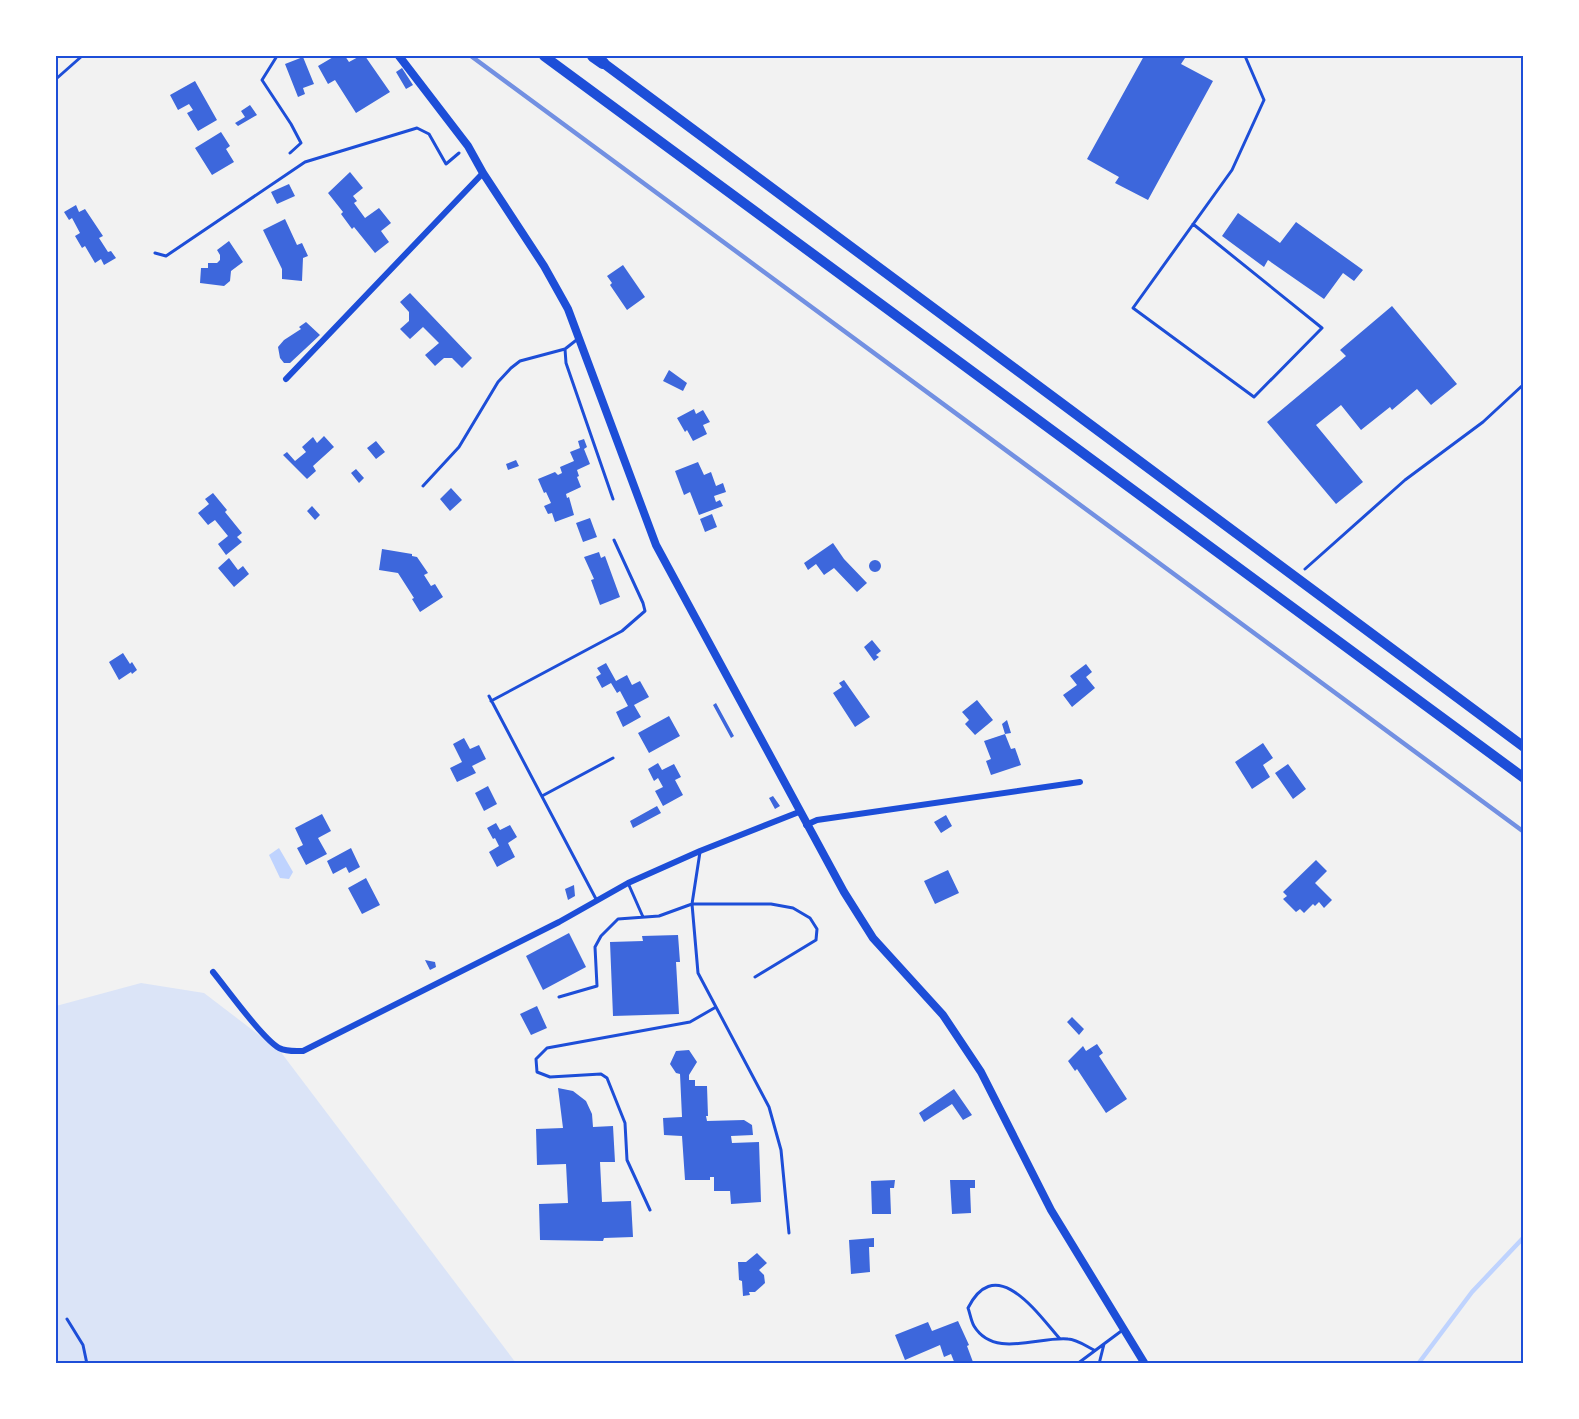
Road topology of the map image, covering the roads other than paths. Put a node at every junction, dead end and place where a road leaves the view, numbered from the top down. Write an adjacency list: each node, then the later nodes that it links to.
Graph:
1 (399, 56): 5 (street)
2 (544, 56): 15 (highway)
3 (1245, 56): 6 (lane)
4 (596, 58): 13 (highway)
5 (483, 173): 7 (street); 9 (street)
6 (1193, 224): 6 (lane)
7 (580, 337): 8 (lane); 18 (street)
8 (565, 349): 10 (lane); 11 (lane)
9 (286, 379)
10 (423, 486)
11 (613, 499)
12 (614, 540): 17 (lane)
13 (1524, 747)
14 (613, 758): 17 (lane)
15 (1524, 778)
16 (1080, 782): 19 (street)
17 (542, 796): 22 (lane)
18 (799, 812): 19 (street); 20 (street)
19 (806, 825): 31 (street)
20 (700, 851): 21 (street); 23 (lane)
21 (628, 883): 22 (street); 24 (lane)
22 (597, 901): 25 (street)
23 (692, 904): 24 (lane); 26 (lane); 28 (lane)
24 (643, 917): 27 (lane)
25 (213, 972)
26 (755, 977)
27 (559, 997)
28 (716, 1007): 29 (lane); 30 (lane)
29 (650, 1210)
30 (789, 1233)
31 (1125, 1329): 33 (lane); 37 (street)
32 (1060, 1340): 32 (lane); 34 (lane)
33 (1104, 1342): 34 (lane); 36 (lane)
34 (1094, 1350): 35 (lane)
35 (1077, 1364)
36 (1099, 1364)
37 (1145, 1364)

